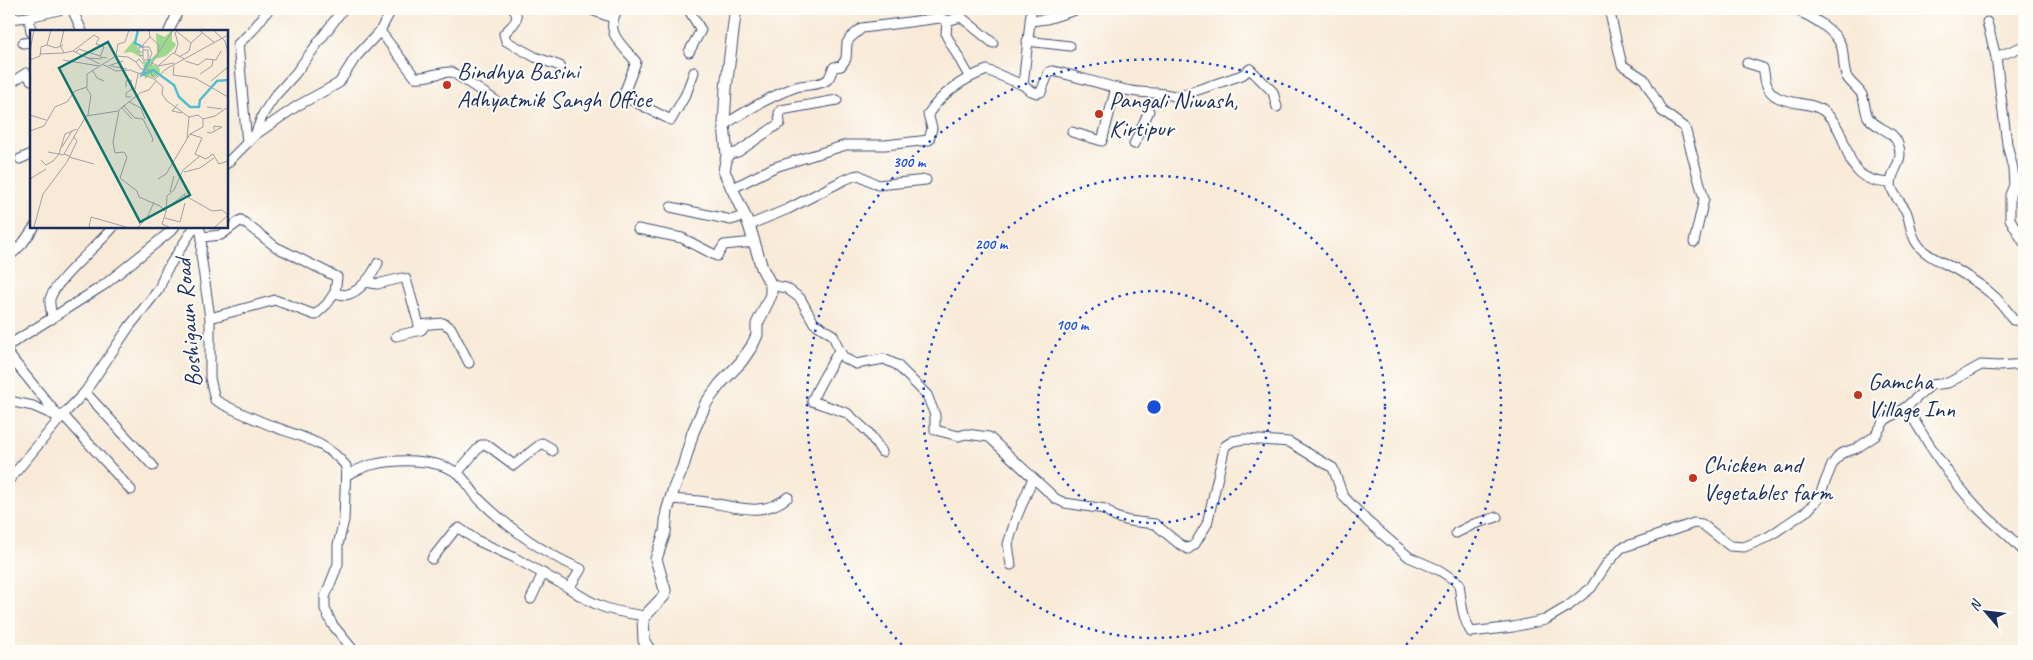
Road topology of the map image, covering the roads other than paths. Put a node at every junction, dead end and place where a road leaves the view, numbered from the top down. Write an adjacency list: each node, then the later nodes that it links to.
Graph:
1 (72, 9): 21 (street)
2 (179, 9): 22 (street)
3 (269, 9): 45 (street)
4 (343, 9): 44 (street)
5 (389, 9): 23 (street)
6 (514, 9): 31 (street)
7 (589, 9): 16 (street)
8 (618, 9): 16 (street)
9 (688, 9): 28 (street)
10 (734, 9): 42 (street)
11 (1079, 9): 24 (street)
12 (1609, 9): 64 (street)
13 (1793, 9): 52 (street)
14 (59, 10): 15 (street)
15 (29, 18): 17 (street); 20 (street)
16 (613, 18): 32 (street)
17 (9, 19)
18 (947, 21): 25 (street); 33 (street); 42 (street)
19 (1987, 22): 29 (street)
20 (31, 30)
21 (82, 30)
22 (169, 30)
23 (380, 31): 38 (street); 44 (street)
24 (1027, 41): 26 (street); 36 (street)
25 (993, 43)
26 (1070, 46)
27 (2024, 46): 29 (street)
28 (689, 52)
29 (1996, 56): 65 (street)
30 (1746, 63): 52 (street)
31 (560, 66)
32 (694, 72)
33 (969, 76): 36 (street); 53 (street)
34 (30, 79): 35 (street)
35 (9, 84)
36 (1023, 85): 37 (street)
37 (1116, 88): 40 (street); 43 (street)
38 (495, 100)
39 (837, 100): 48 (street)
40 (1277, 107)
41 (1149, 111): 46 (street)
42 (724, 125): 48 (street)
43 (1072, 132)
44 (255, 135): 45 (street)
45 (247, 143): 50 (street)
46 (1134, 144)
47 (30, 154): 49 (street)
48 (727, 155): 53 (street)
49 (20, 159)
50 (228, 162)
51 (926, 180): 55 (street)
52 (1892, 183): 73 (street)
53 (731, 189): 55 (street)
54 (671, 207): 55 (street)
55 (746, 220): 63 (street)
56 (34, 228): 66 (street)
57 (112, 228): 71 (street)
58 (173, 228): 71 (street)
59 (196, 228): 81 (street)
60 (198, 228): 62 (street, Boshigaun Road)
61 (638, 229): 63 (street)
62 (202, 237): 70 (street); 72 (street, Boshigaun Road)
63 (754, 242): 69 (street)
64 (1694, 242)
65 (2024, 243)
66 (9, 257)
67 (378, 263): 68 (street)
68 (366, 282): 70 (street); 74 (street)
69 (771, 284): 77 (street); 94 (street)
70 (335, 292): 72 (street)
71 (52, 318): 76 (street)
72 (210, 318): 89 (street, Boshigaun Road)
73 (2024, 322)
74 (419, 325): 75 (street); 79 (street)
75 (396, 336)
76 (9, 346)
77 (838, 350): 86 (street); 90 (street)
78 (9, 355): 84 (street)
79 (469, 363)
80 (2024, 364): 83 (street)
81 (85, 392): 84 (street); 87 (street)
82 (9, 401): 84 (street)
83 (1906, 408): 90 (street); 97 (street)
84 (62, 416): 91 (street); 92 (street)
85 (552, 451): 88 (street)
86 (882, 452)
87 (153, 466)
88 (458, 472): 89 (street); 101 (street)
89 (346, 475): 104 (street)
90 (1033, 478): 99 (street)
91 (9, 480)
92 (130, 490)
93 (788, 497): 94 (street)
94 (671, 499): 103 (street)
95 (1497, 517): 96 (street)
96 (1456, 533)
97 (2024, 552)
98 (432, 559): 100 (street)
99 (1011, 565)
100 (542, 573): 101 (street); 102 (street)
101 (569, 588): 103 (street)
102 (531, 598)
103 (643, 618): 105 (street)
104 (354, 651)
105 (650, 651)

